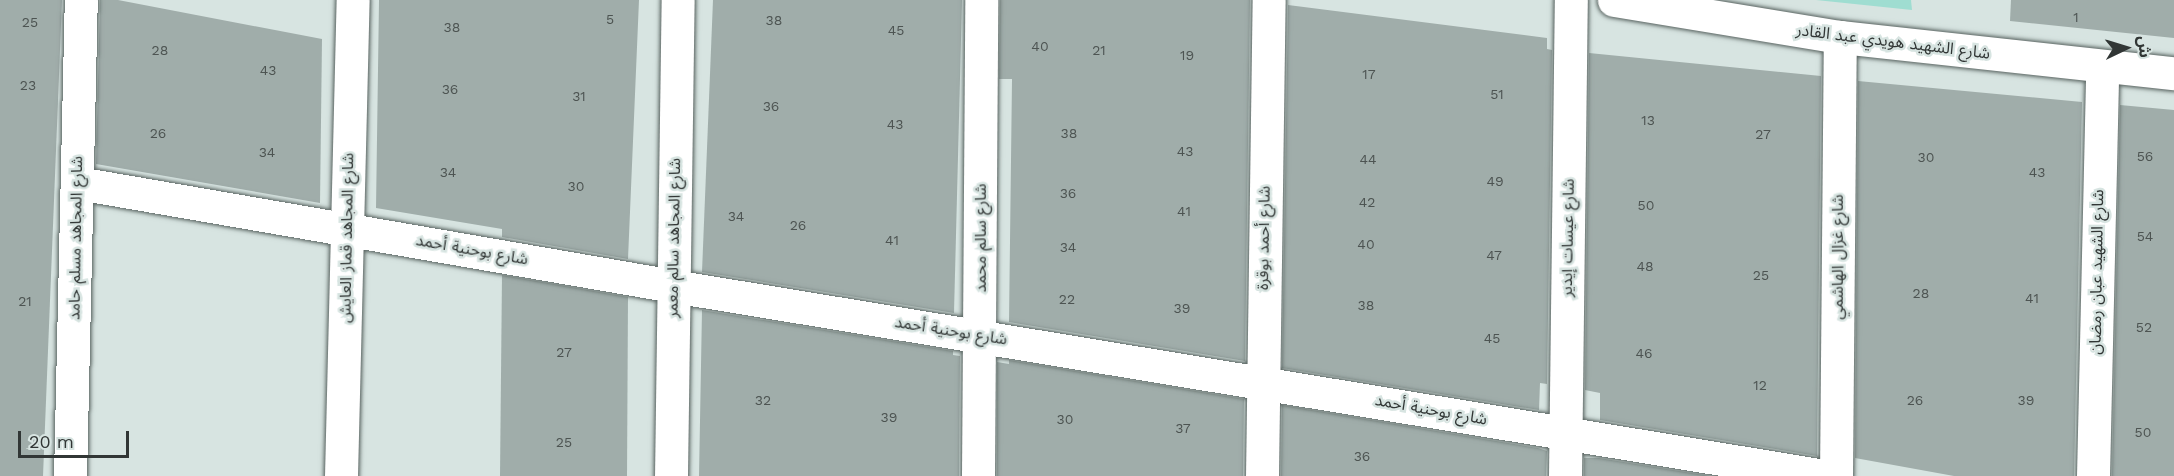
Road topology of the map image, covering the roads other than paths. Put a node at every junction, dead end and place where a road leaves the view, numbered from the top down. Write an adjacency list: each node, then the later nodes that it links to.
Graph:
1 (81, 0): 12 (street, شارع المجاهد مسلم حامد)
2 (353, 0): 13 (street, شارع المجاهد قماز العايش)
3 (678, 0): 14 (street, شارع المجاهد سالم معمر)
4 (981, 0): 15 (street, شارع سالم محمد)
5 (1269, 0): 16 (street, شارع أحمد بوقرة)
6 (1570, 0): 17 (street, شارع عيسات إيدير)
7 (1614, 0): 8 (street, شارع الشهيد هويدي عبد القادر)
8 (1781, 13): 9 (street, شارع الشهيد هويدي عبد القادر)
9 (1840, 37): 10 (street, شارع الشهيد هويدي عبد القادر); 25 (street, شارع غزال الهاشمي)
10 (2102, 67): 11 (street, شارع الشهيد هويدي عبد القادر); 26 (street, شارع الشهيد عبان رمضان)
11 (2174, 73)
12 (78, 183): 13 (street, شارع بوحنية أحمد); 18 (street, شارع المجاهد مسلم حامد)
13 (346, 227): 14 (street, شارع بوحنية أحمد); 19 (street, شارع المجاهد قماز العايش)
14 (673, 286): 15 (street, شارع بوحنية أحمد); 20 (street, شارع المجاهد سالم معمر)
15 (980, 335): 16 (street, شارع بوحنية أحمد); 21 (street, شارع سالم محمد)
16 (1261, 381): 17 (street, شارع بوحنية أحمد); 22 (street, شارع أحمد بوقرة)
17 (1565, 432): 23 (street, شارع عيسات إيدير); 24 (street, شارع بوحنية أحمد)
18 (70, 476)
19 (341, 476)
20 (671, 476)
21 (978, 476)
22 (1262, 476)
23 (1565, 476)
24 (1825, 476)
25 (1836, 476)
26 (2093, 476)

